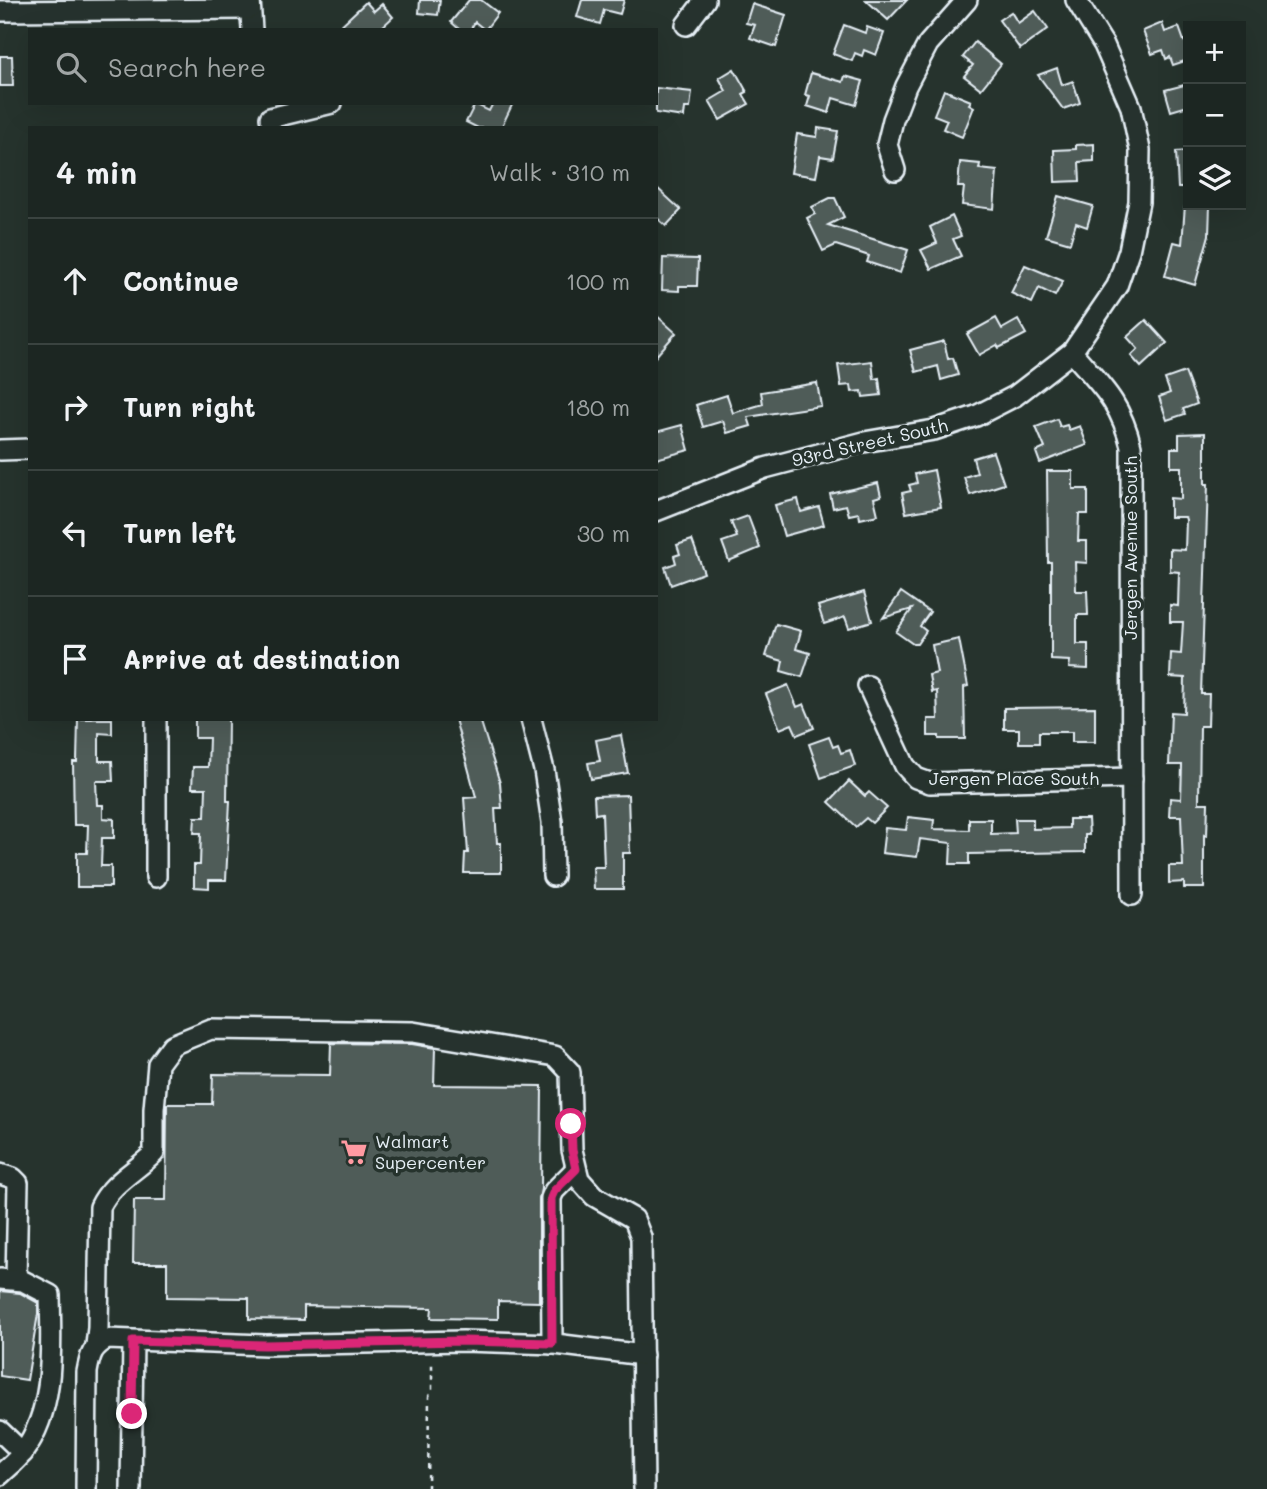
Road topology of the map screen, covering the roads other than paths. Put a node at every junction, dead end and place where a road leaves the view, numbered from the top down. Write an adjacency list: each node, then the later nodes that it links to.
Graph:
1 (705, 0): 6 (street)
2 (967, 0): 10 (street)
3 (1076, 0): 11 (street)
4 (249, 4): 5 (street); 7 (street)
5 (0, 11)
6 (686, 25)
7 (252, 28)
8 (322, 105): 9 (street)
9 (270, 116)
10 (895, 170)
11 (1072, 352): 14 (street, 93rd Street South); 18 (street, Jergen Avenue South)
12 (28, 449): 13 (street)
13 (0, 450)
14 (658, 510)
15 (868, 686): 18 (street, Jergen Place South)
16 (156, 721): 20 (street)
17 (532, 721): 19 (street)
18 (1132, 778): 21 (street, Jergen Avenue South)
19 (553, 876)
20 (156, 877)
21 (1132, 895)
22 (576, 1169): 26 (street); 27 (street); 28 (street)
23 (0, 1174): 24 (street)
24 (8, 1280): 30 (street)
25 (133, 1341): 26 (street); 27 (street); 33 (street)
26 (552, 1343): 28 (street)
27 (96, 1345): 32 (street)
28 (643, 1355): 34 (street)
29 (0, 1431): 30 (street)
30 (23, 1452): 31 (street)
31 (0, 1475)
32 (86, 1489)
33 (131, 1489)
34 (644, 1489)

